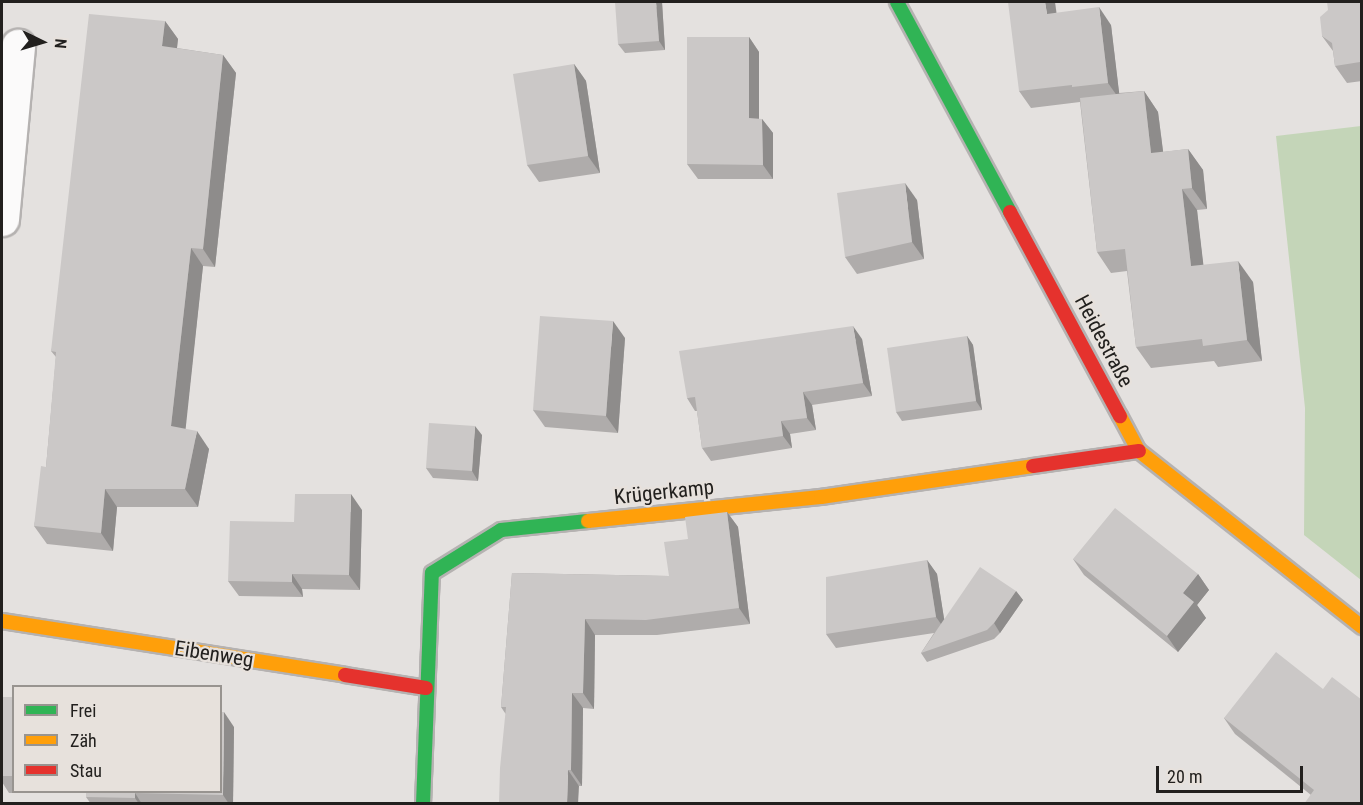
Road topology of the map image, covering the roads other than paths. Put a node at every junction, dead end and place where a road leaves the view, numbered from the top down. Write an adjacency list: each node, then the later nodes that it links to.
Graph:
1 (897, 2): 4 (street, Heidestraße)
2 (18, 46): 3 (street)
3 (2, 219)
4 (1139, 451): 6 (street, Heidestraße); 7 (street, Krügerkamp)
5 (2, 621): 7 (street, Eibenweg)
6 (1362, 627)
7 (426, 688): 8 (street, Krügerkamp)
8 (423, 804)

